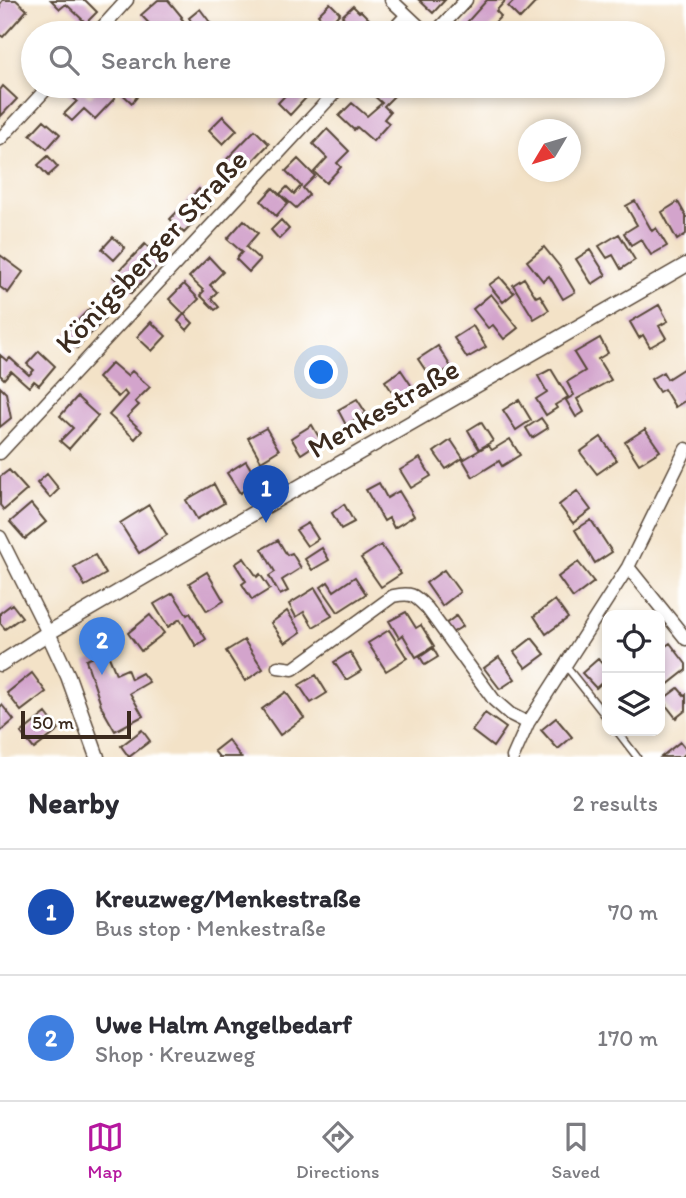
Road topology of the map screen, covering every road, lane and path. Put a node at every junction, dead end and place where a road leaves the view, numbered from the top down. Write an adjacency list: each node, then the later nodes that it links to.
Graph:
1 (127, 0): 5 (street)
2 (391, 0): 4 (street)
3 (466, 0): 8 (street)
4 (407, 15): 6 (street); 7 (street)
5 (108, 21)
6 (401, 21)
7 (413, 21)
8 (446, 21)
9 (38, 98): 11 (street)
10 (330, 98): 14 (street, Königsberger Straße)
11 (0, 139)
12 (686, 265): 17 (street, Menkestraße)
13 (686, 449): 16 (street)
14 (0, 453)
15 (0, 537): 17 (street)
16 (628, 567): 18 (street); 20 (street)
17 (48, 633): 19 (street, Menkestraße); 26 (street)
18 (686, 639)
19 (0, 664)
20 (565, 664): 22 (lane); 23 (street)
21 (278, 667): 23 (street)
22 (602, 712)
23 (527, 723): 25 (street)
24 (621, 736): 27 (lane)
25 (519, 754)
26 (97, 757)
27 (637, 757)

